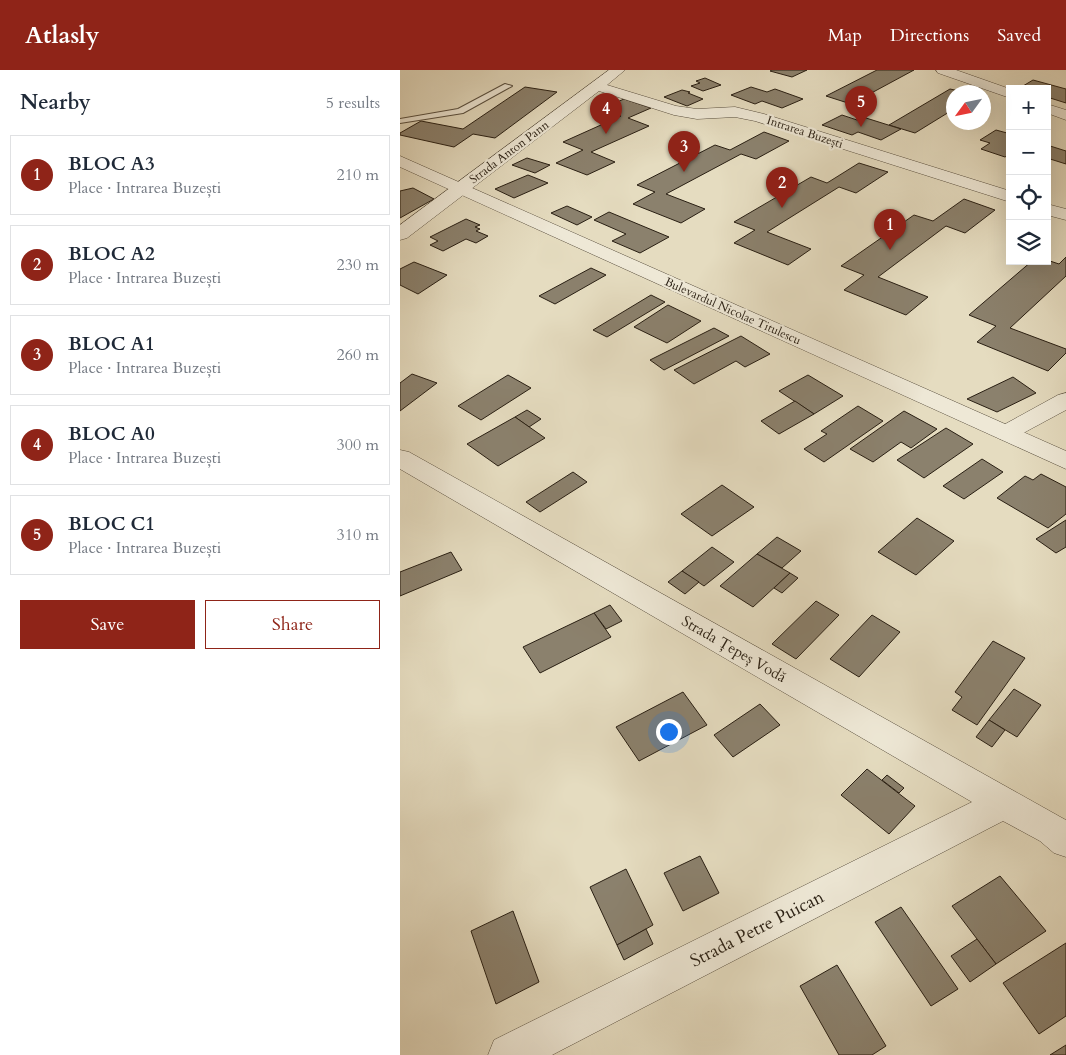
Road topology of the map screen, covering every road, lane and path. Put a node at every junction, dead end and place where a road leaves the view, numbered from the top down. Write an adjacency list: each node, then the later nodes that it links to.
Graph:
1 (618, 70): 4 (street, Strada Anton Pann)
2 (943, 70): 5 (street)
3 (508, 86): 8 (lane)
4 (596, 86): 10 (street, Strada Anton Pann); 11 (street, Intrarea Buzești)
5 (1006, 93)
6 (1051, 109): 7 (street)
7 (1066, 115)
8 (400, 121)
9 (400, 161): 10 (street, Bulevardul Nicolae Titulescu)
10 (460, 189): 14 (street, Strada Anton Pann); 16 (street, Bulevardul Nicolae Titulescu)
11 (1006, 196)
12 (1051, 210): 13 (street)
13 (1066, 215)
14 (400, 234)
15 (1066, 400): 16 (street)
16 (1006, 433): 18 (street, Bulevardul Nicolae Titulescu)
17 (400, 458): 19 (street, Strada Țepeș Vodă)
18 (1066, 461)
19 (1004, 803): 20 (street, Strada Țepeș Vodă); 21 (street, Strada Petre Puican)
20 (1061, 830)
21 (509, 1055)

